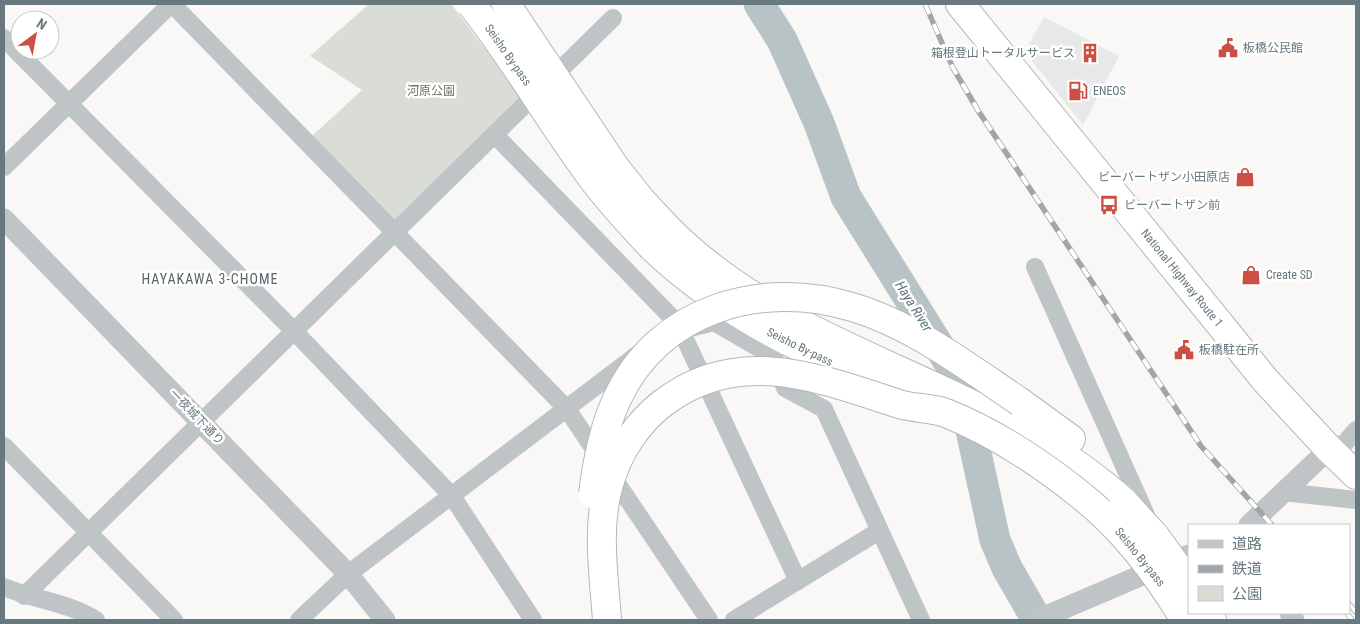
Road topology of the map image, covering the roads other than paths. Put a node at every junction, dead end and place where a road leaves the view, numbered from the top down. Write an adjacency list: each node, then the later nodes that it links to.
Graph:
1 (172, 4): 7 (street); 11 (street)
2 (472, 4): 16 (highway, Seisho By-pass, bridge)
3 (506, 4): 25 (highway, Seisho By-pass, bridge)
4 (960, 4): 20 (highway, National Highway Route 1)
5 (613, 18): 8 (street)
6 (4, 38): 7 (street)
7 (68, 104): 9 (street); 14 (street)
8 (495, 135): 11 (street); 13 (street)
9 (4, 167)
10 (4, 219): 17 (street, 一夜城下通り)
11 (394, 231): 14 (street); 15 (street)
12 (1035, 267): 30 (street)
13 (680, 327): 15 (street); 27 (street); 32 (street)
14 (294, 331): 17 (street); 23 (street)
15 (567, 409): 23 (street); 43 (street)
16 (944, 412): 42 (highway, bridge); 47 (highway, Seisho By-pass, bridge)
17 (202, 422): 28 (street); 31 (street, 一夜城下通り)
18 (1356, 430): 20 (street)
19 (4, 446): 28 (street)
20 (1329, 449): 21 (highway, National Highway Route 1); 22 (street)
21 (1356, 475)
22 (1283, 492): 24 (street); 26 (street)
23 (452, 496): 31 (street); 40 (street)
24 (1356, 500)
25 (1124, 502): 33 (highway, Seisho By-pass, bridge); 41 (highway, bridge)
26 (1250, 524)
27 (879, 531): 32 (street); 45 (street)
28 (89, 532): 35 (street); 37 (street)
29 (1188, 555): 30 (street)
30 (1168, 564): 46 (street)
31 (348, 574): 38 (street); 39 (street, 一夜城下通り)
32 (798, 581): 44 (street)
33 (1188, 582)
34 (4, 587): 35 (street)
35 (24, 596): 36 (street)
36 (96, 620)
37 (174, 620)
38 (299, 620)
39 (385, 620)
40 (533, 620)
41 (594, 620)
42 (607, 620)
43 (709, 620)
44 (734, 620)
45 (921, 620)
46 (1037, 620)
47 (1185, 620)

